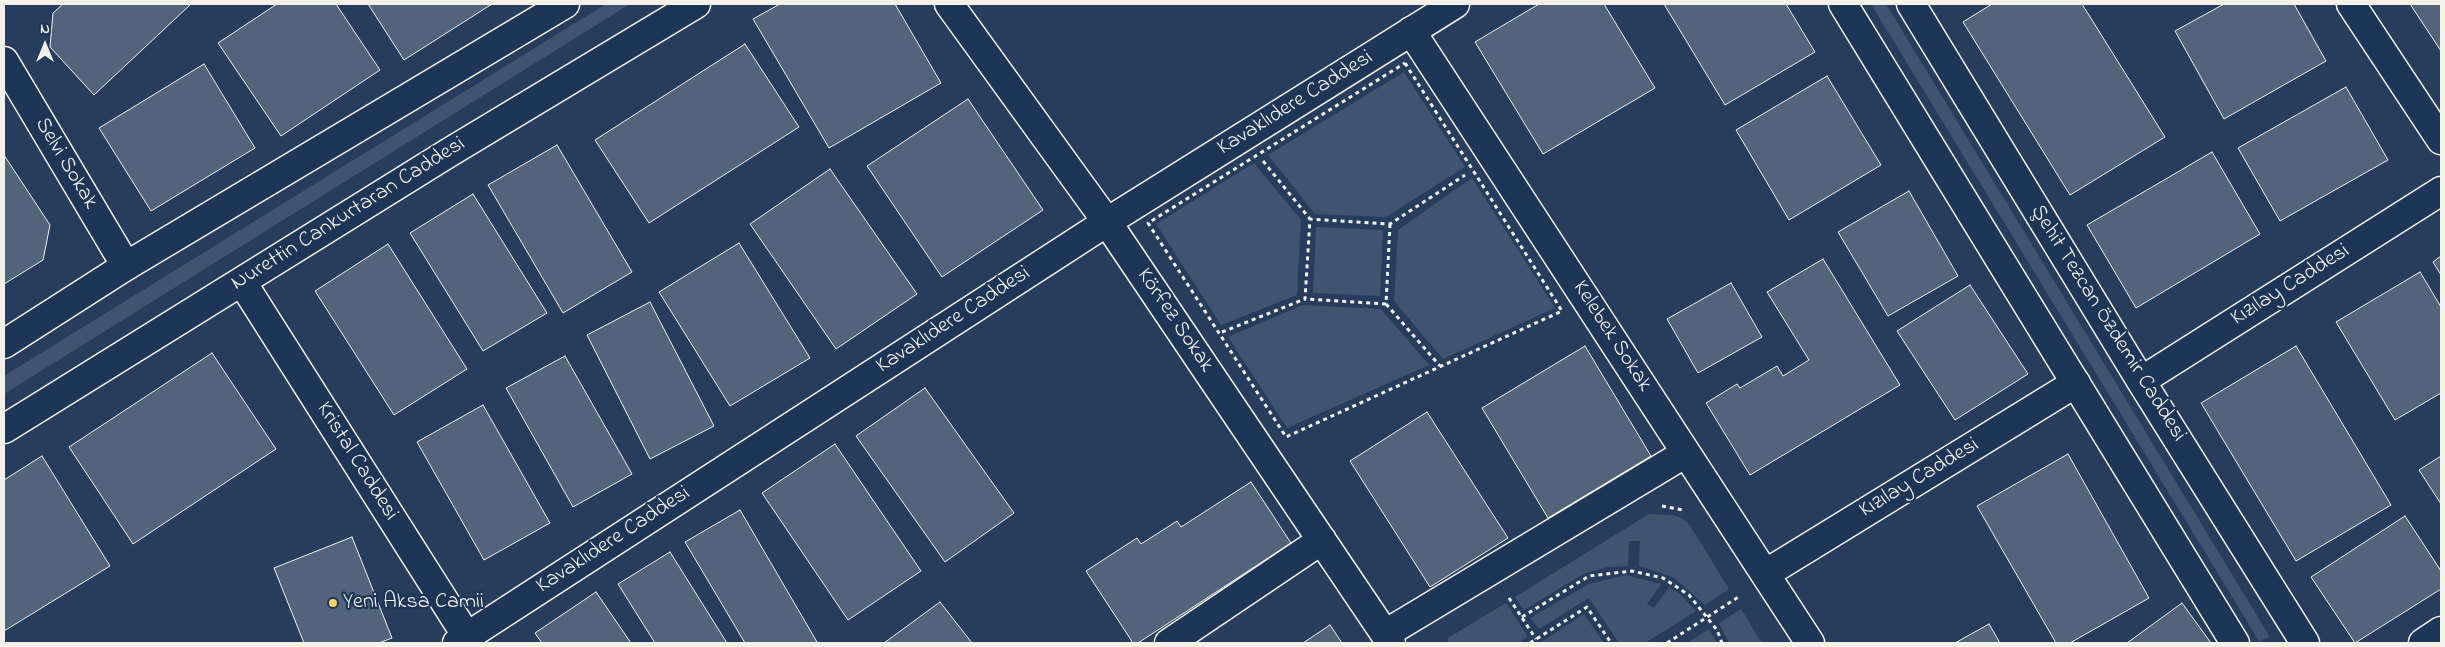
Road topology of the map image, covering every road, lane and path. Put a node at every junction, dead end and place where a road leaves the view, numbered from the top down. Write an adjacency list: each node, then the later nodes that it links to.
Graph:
1 (565, 4): 17 (street)
2 (696, 4): 18 (street, Nurettin Cankurtaran Caddesi)
3 (948, 4): 15 (street, Körfez Sokak)
4 (1455, 4): 8 (street, Kavaklıdere Caddesi)
5 (1843, 4): 26 (street)
6 (1911, 4): 25 (street, Şehit Tezcan Özdemir Caddesi)
7 (2351, 4): 10 (street)
8 (1411, 31): 15 (street, Kavaklıdere Caddesi); 28 (street, Kelebek Sokak)
9 (4, 61): 17 (street, Selvi Sokak)
10 (2441, 140)
11 (1257, 155): 12 (path); 14 (path); 21 (path)
12 (1473, 170): 16 (path); 24 (path)
13 (2441, 191): 25 (street, Kızılay Caddesi)
14 (1310, 219): 16 (path); 19 (path)
15 (1107, 222): 23 (street, Körfez Sokak); 42 (street, Kavaklıdere Caddesi)
16 (1390, 224): 20 (path)
17 (126, 266): 22 (street)
18 (242, 282): 27 (street, Nurettin Cankurtaran Caddesi); 42 (street, Kristal Caddesi)
19 (1305, 299): 20 (path); 21 (path)
20 (1386, 304): 24 (path)
21 (1218, 333): 23 (path); 24 (path)
22 (4, 344)
23 (1190, 344): 31 (street, Körfez Sokak)
24 (1440, 366)
25 (2141, 381): 50 (street, Şehit Tezcan Özdemir Caddesi)
26 (2076, 383): 32 (street, Kızılay Caddesi); 49 (street)
27 (4, 430)
28 (1686, 453): 32 (street, Kelebek Sokak); 40 (street)
29 (1659, 506): 30 (path)
30 (1685, 510)
31 (1322, 540): 40 (street, Körfez Sokak); 43 (street)
32 (1765, 574): 48 (street, Kelebek Sokak)
33 (1736, 587): 35 (path)
34 (1506, 594): 37 (path)
35 (1741, 596): 36 (path); 38 (path)
36 (1746, 603)
37 (1522, 617): 38 (path); 41 (path)
38 (1708, 617): 46 (path); 47 (path)
39 (2441, 632): 51 (street)
40 (1388, 639)
41 (1536, 639): 44 (path); 45 (path)
42 (465, 641)
43 (1169, 643)
44 (1530, 643)
45 (1611, 643)
46 (1666, 643)
47 (1722, 643)
48 (1810, 643)
49 (2235, 643)
50 (2305, 643)
51 (2422, 643)

